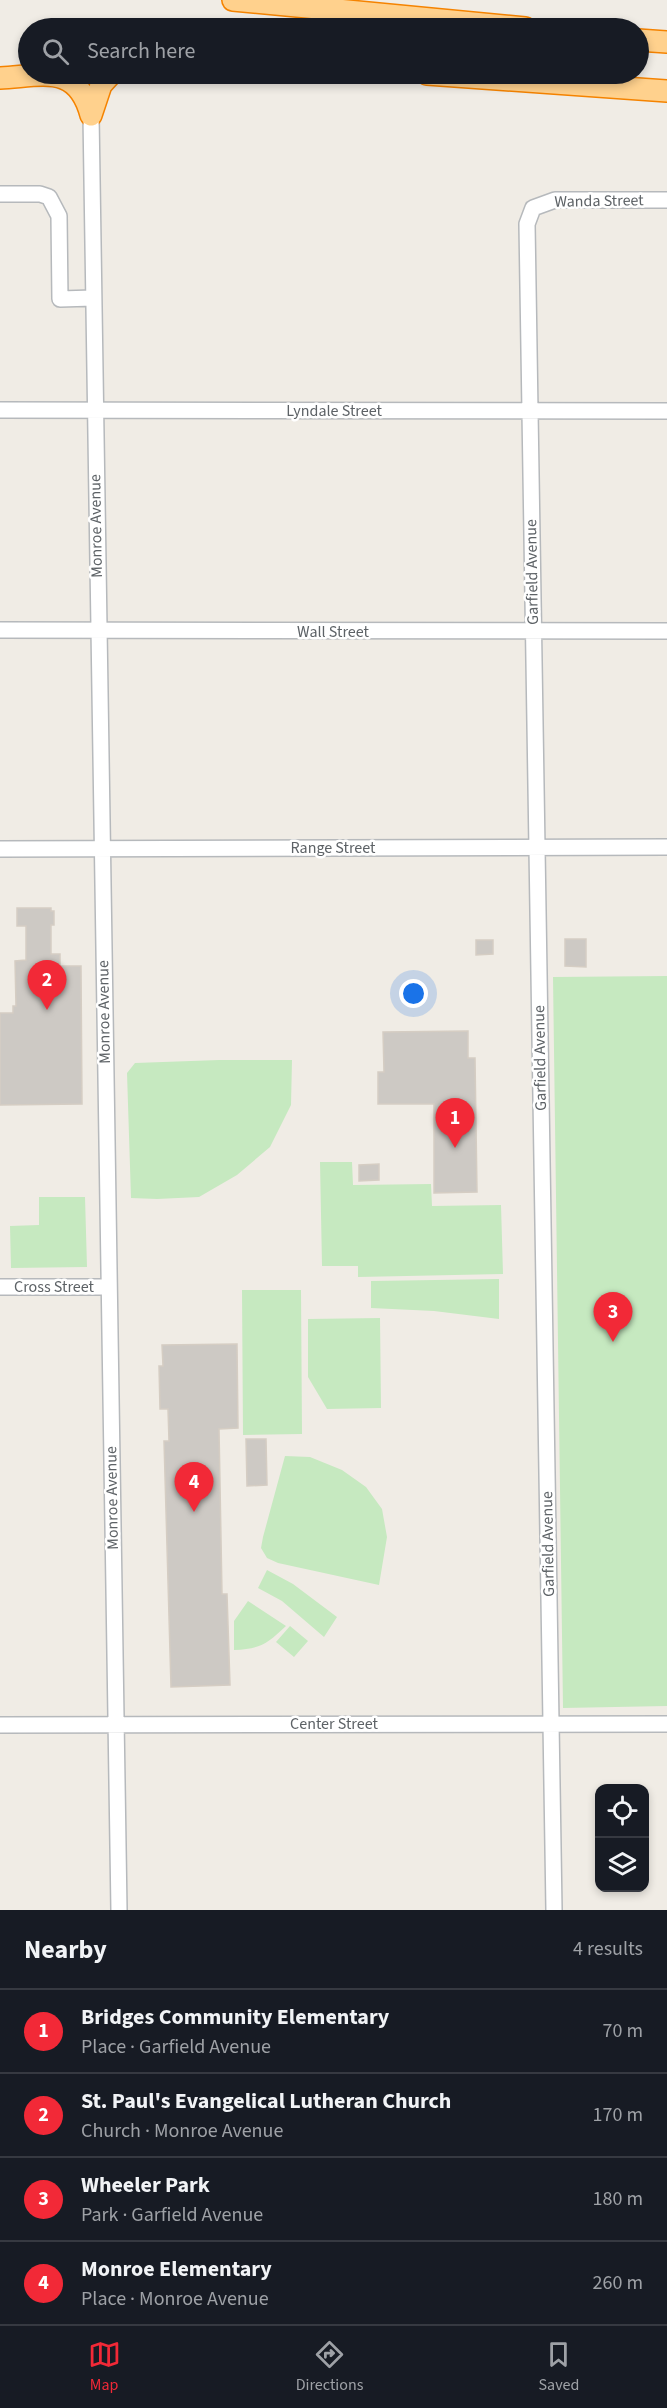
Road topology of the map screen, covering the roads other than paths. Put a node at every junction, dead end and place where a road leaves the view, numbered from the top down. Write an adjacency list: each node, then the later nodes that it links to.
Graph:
1 (233, 0): 2 (highway)
2 (421, 18)
3 (649, 41): 4 (highway)
4 (667, 42)
5 (18, 67): 6 (highway)
6 (0, 70)
7 (0, 78): 8 (highway)
8 (18, 78)
9 (74, 84): 15 (highway)
10 (101, 84): 15 (highway)
11 (561, 84): 12 (highway)
12 (574, 85): 13 (highway); 14 (highway)
13 (667, 91)
14 (667, 100)
15 (91, 115): 19 (street, Monroe Avenue)
16 (0, 194): 19 (street)
17 (667, 200): 18 (street, Wanda Street)
18 (533, 208): 23 (street, Garfield Avenue)
19 (93, 298): 21 (street, Monroe Avenue)
20 (0, 410): 21 (street, Lyndale Street)
21 (94, 410): 23 (street, Lyndale Street); 25 (street, Monroe Avenue)
22 (667, 411): 23 (street, Lyndale Street)
23 (530, 412): 27 (street, Garfield Avenue)
24 (0, 630): 25 (street, Wall Street)
25 (98, 631): 27 (street, Wall Street); 31 (street, Monroe Avenue)
26 (667, 631): 27 (street, Wall Street)
27 (533, 632): 28 (street, Garfield Avenue)
28 (537, 847): 29 (street, Range Street); 31 (street, Range Street); 34 (street, Garfield Avenue)
29 (667, 847)
30 (0, 849): 31 (street, Range Street)
31 (101, 849): 33 (street, Monroe Avenue)
32 (0, 1287): 33 (street, Cross Street)
33 (108, 1287): 37 (street, Monroe Avenue)
34 (551, 1724): 35 (street, Center Street); 37 (street, Center Street); 39 (street, Garfield Avenue)
35 (667, 1724)
36 (0, 1725): 37 (street, Center Street)
37 (115, 1725): 38 (street, Monroe Avenue)
38 (119, 1910)
39 (554, 1910)

